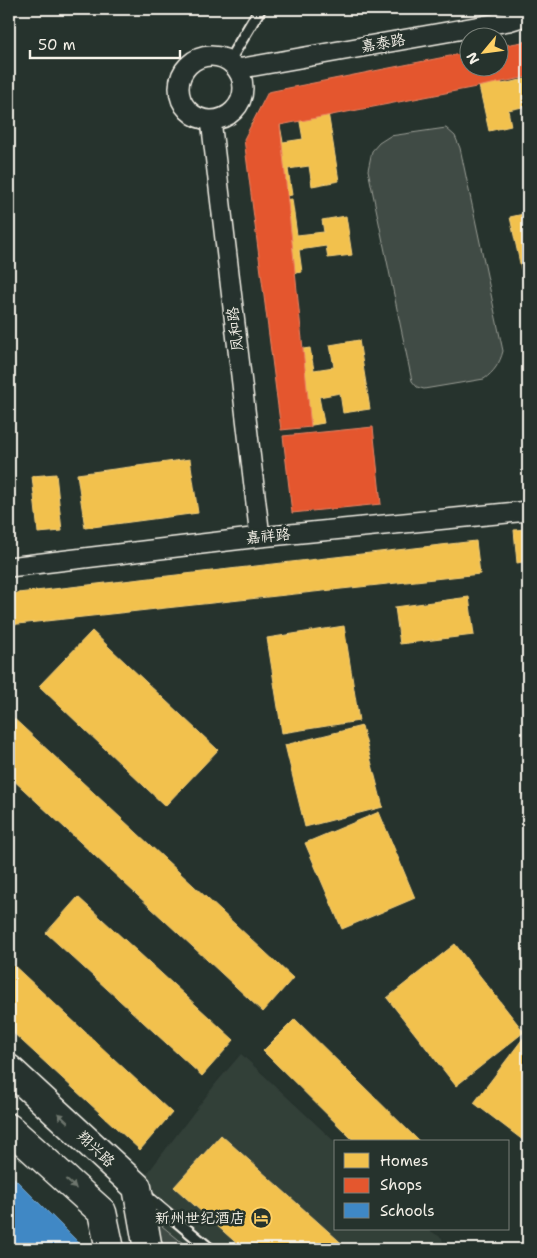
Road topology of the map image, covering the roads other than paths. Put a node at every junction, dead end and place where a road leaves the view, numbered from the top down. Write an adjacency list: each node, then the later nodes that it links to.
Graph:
1 (260, 9): 3 (lane)
2 (528, 16): 3 (street, 嘉泰路)
3 (233, 65): 4 (street); 4 (street)
4 (211, 120): 6 (street, 凤和路)
5 (528, 511): 6 (street, 嘉祥路)
6 (260, 537): 7 (street, 嘉祥路)
7 (9, 567)
8 (9, 1069): 10 (main road, 翔兴路, one-way to 8)
9 (9, 1128): 11 (main road, one-way to 11)
10 (137, 1187): 12 (main road); 13 (lane)
11 (110, 1249)
12 (148, 1249)
13 (210, 1249)

